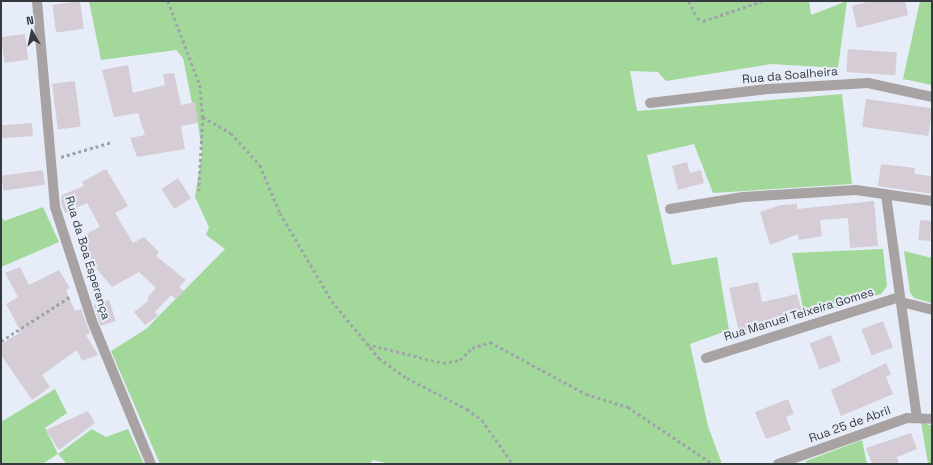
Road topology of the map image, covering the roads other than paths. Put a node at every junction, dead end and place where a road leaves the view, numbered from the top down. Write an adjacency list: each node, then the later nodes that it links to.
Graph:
1 (37, 1): 12 (street, Rua da Boa Esperança)
2 (932, 97): 3 (street, Rua da Soalheira)
3 (650, 103)
4 (886, 195): 5 (street); 6 (street); 7 (street)
5 (932, 201)
6 (670, 209)
7 (900, 300): 8 (street); 9 (street, Rua Manuel Teixeira Gomes); 10 (street)
8 (932, 310)
9 (706, 358)
10 (917, 417): 11 (street, Rua 25 de Abril); 13 (street, Rua 25 de Abril)
11 (932, 419)
12 (151, 464)
13 (778, 464)

